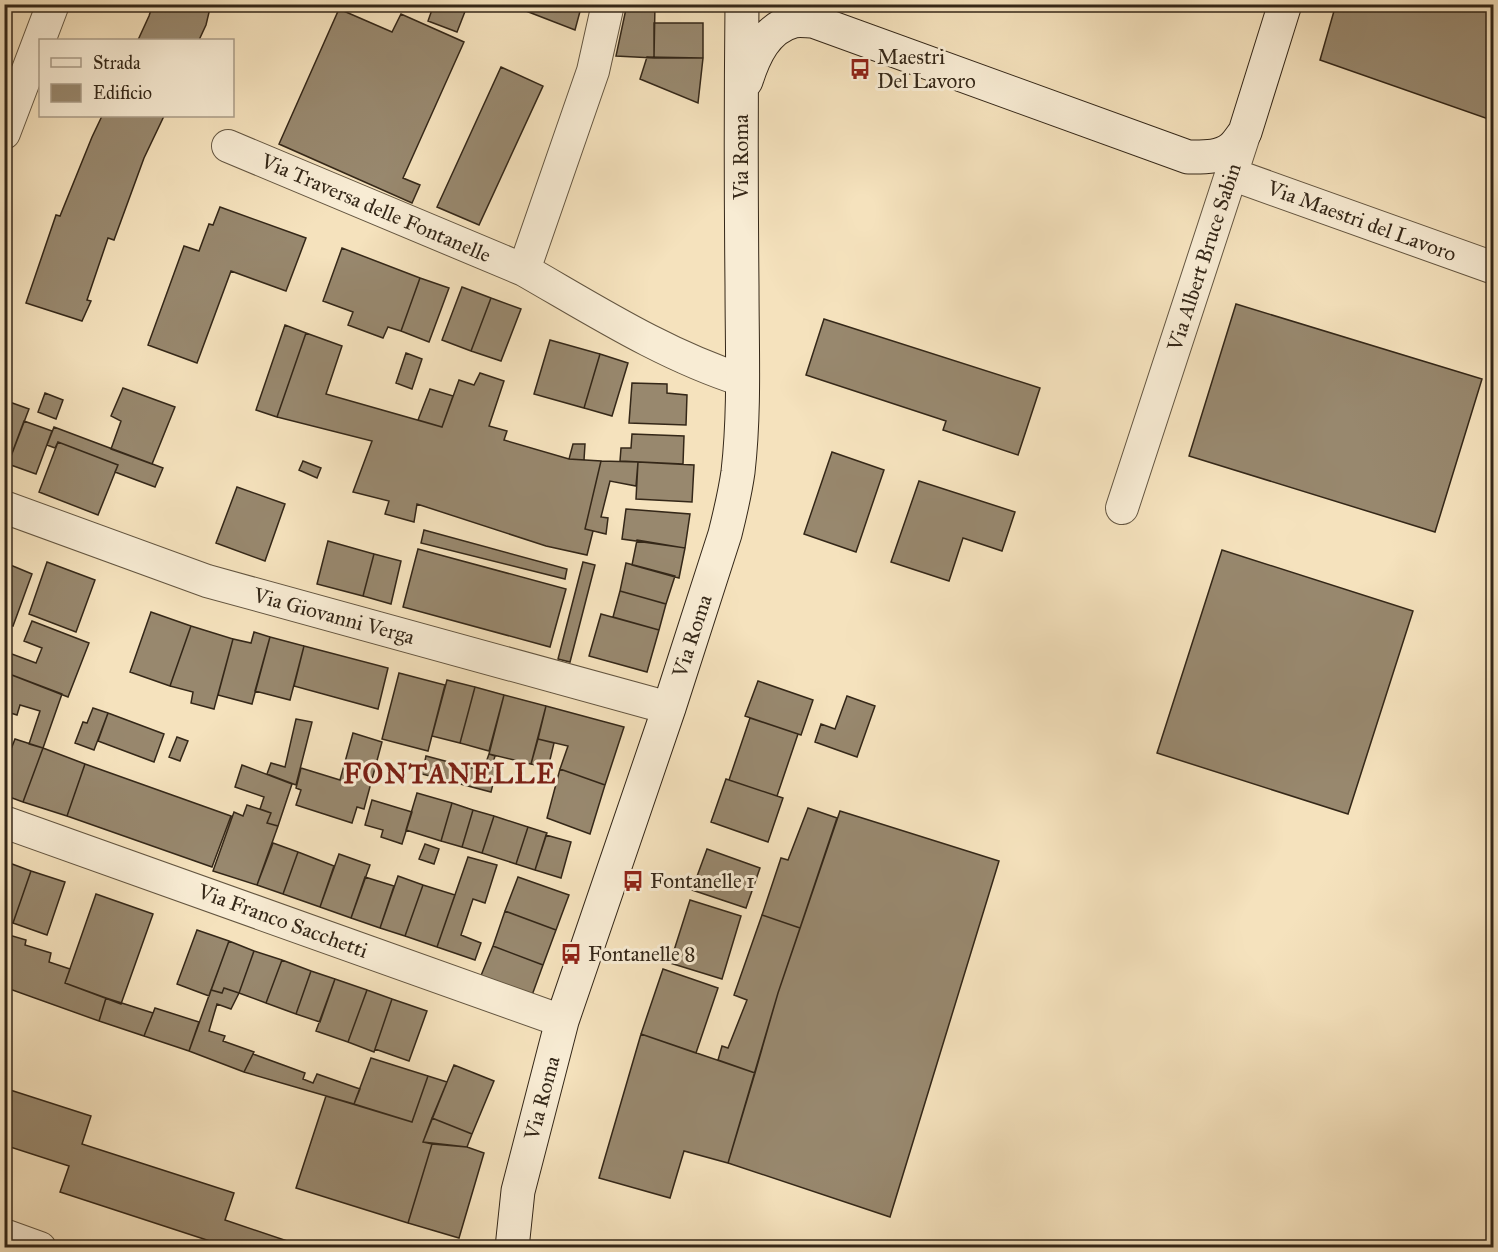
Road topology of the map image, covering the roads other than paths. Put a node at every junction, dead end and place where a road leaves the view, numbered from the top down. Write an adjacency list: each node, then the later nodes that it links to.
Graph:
1 (53, 4): 6 (street)
2 (608, 4): 16 (street)
3 (742, 4): 8 (main road, Via Roma)
4 (1285, 4): 9 (main road, Via Albert Bruce Sabin)
5 (802, 13): 8 (main road); 12 (main road)
6 (40, 39)
7 (39, 41): 10 (street)
8 (741, 97): 17 (main road, Via Roma)
9 (1245, 132): 12 (main road); 13 (street, Via Albert Bruce Sabin)
10 (4, 134)
11 (228, 146): 16 (street, Via Traversa delle Fontanelle)
12 (1188, 157): 14 (street)
13 (1231, 174): 14 (street, Via Albert Bruce Sabin); 15 (street, Via Maestri del Lavoro)
14 (1216, 220): 19 (street, Via Albert Bruce Sabin)
15 (1494, 268)
16 (524, 270): 17 (street, Via Traversa delle Fontanelle)
17 (742, 380): 20 (main road, Via Roma)
18 (4, 507): 20 (street, Via Giovanni Verga)
19 (1122, 508)
20 (669, 708): 22 (main road, Via Roma)
21 (4, 822): 22 (street, Via Franco Sacchetti)
22 (562, 1021): 25 (main road, Via Roma)
23 (4, 1235): 24 (street)
24 (40, 1248)
25 (512, 1248)

